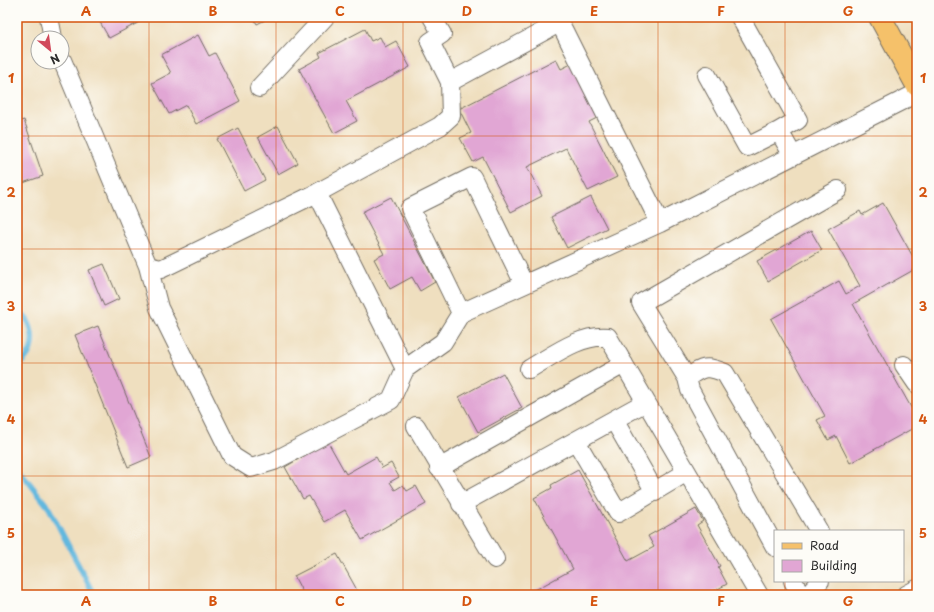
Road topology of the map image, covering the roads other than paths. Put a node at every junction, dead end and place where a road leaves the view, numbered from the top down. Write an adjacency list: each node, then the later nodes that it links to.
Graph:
1 (49, 17): 7 (street)
2 (325, 17): 12 (street)
3 (432, 17): 10 (street)
4 (740, 17): 14 (street)
5 (880, 17): 11 (main road)
6 (558, 20): 10 (street); 18 (street)
7 (51, 30)
8 (66, 70): 19 (street)
9 (708, 75): 14 (street)
10 (450, 82): 17 (street)
11 (917, 85)
12 (259, 88)
13 (917, 93): 15 (street)
14 (779, 131): 15 (street)
15 (793, 156): 18 (street)
16 (838, 190): 26 (street)
17 (317, 193): 19 (street); 24 (street)
18 (660, 223): 20 (street)
19 (148, 266): 24 (street)
20 (524, 284): 21 (street); 21 (street)
21 (461, 313): 24 (street)
22 (624, 364): 25 (street); 28 (street); 32 (street)
23 (904, 365): 27 (street)
24 (405, 369)
25 (529, 369)
26 (688, 384): 36 (street); 37 (street)
27 (917, 384)
28 (646, 402): 29 (street); 33 (street)
29 (614, 420): 31 (street); 34 (street)
30 (416, 426): 32 (street)
31 (576, 441): 34 (street); 35 (street)
32 (439, 468): 35 (street)
33 (687, 472): 34 (street); 42 (street)
34 (655, 492)
35 (461, 504): 38 (street)
36 (818, 530)
37 (774, 545)
38 (495, 559)
39 (794, 582): 43 (street)
40 (819, 582): 44 (street)
41 (917, 589): 45 (street)
42 (759, 595)
43 (801, 595)
44 (807, 595)
45 (906, 595)

